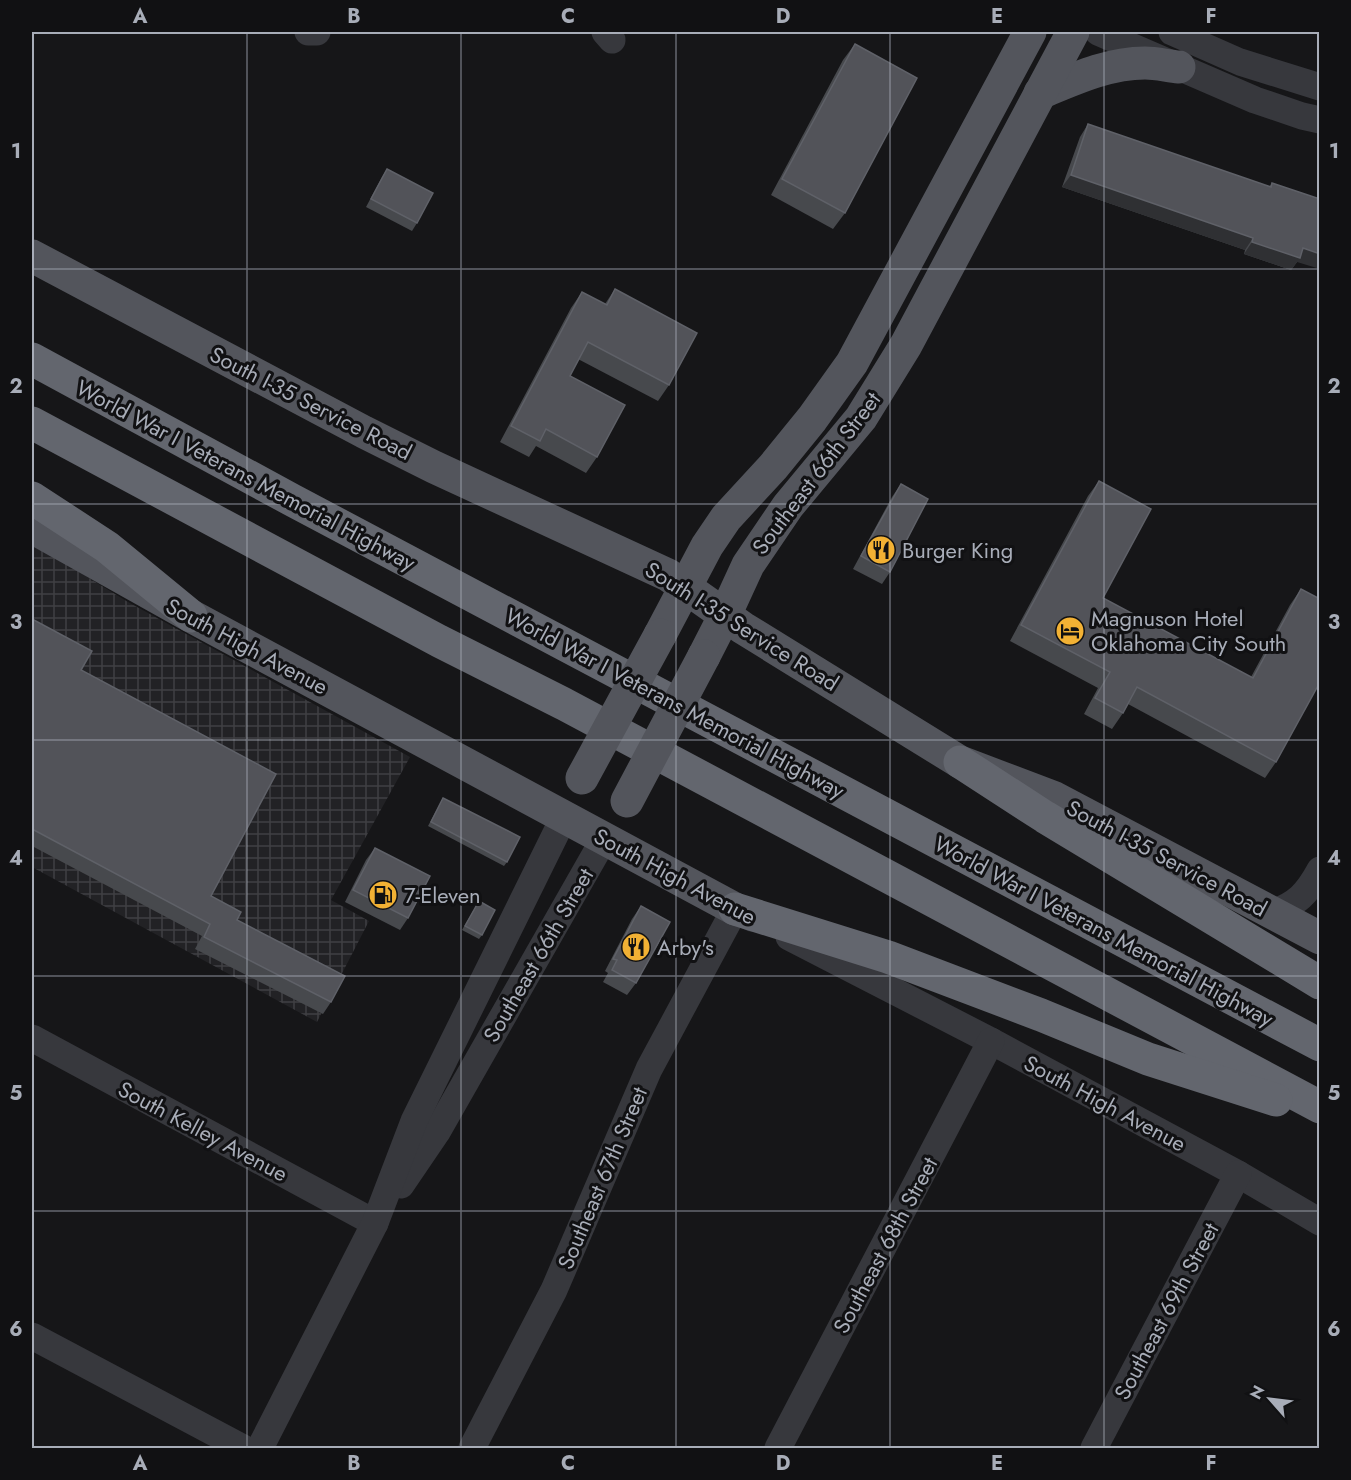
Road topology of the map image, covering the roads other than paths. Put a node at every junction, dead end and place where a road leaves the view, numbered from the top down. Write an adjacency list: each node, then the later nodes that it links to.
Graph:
1 (309, 32): 2 (street)
2 (317, 32)
3 (1030, 32): 16 (main road, Southeast 66th Street)
4 (1073, 32): 9 (main road, Southeast 66th Street)
5 (1098, 32): 7 (street)
6 (1172, 32): 8 (street)
7 (1179, 67): 9 (main road); 10 (street)
8 (1320, 87)
9 (1040, 93): 17 (main road, Southeast 66th Street)
10 (1320, 120)
11 (32, 256): 16 (main road, South I-35 Service Road)
12 (32, 359): 29 (highway, World War I Veterans Memorial Highway)
13 (32, 423): 30 (highway)
14 (32, 498): 18 (highway)
15 (32, 527): 18 (main road, South High Avenue)
16 (685, 586): 17 (main road, South I-35 Service Road); 20 (main road, Southeast 66th Street, bridge)
17 (725, 615): 19 (main road, South I-35 Service Road); 21 (main road, Southeast 66th Street, bridge)
18 (190, 616): 20 (main road, South High Avenue)
19 (960, 762): 24 (main road, South I-35 Service Road); 26 (highway)
20 (564, 817): 21 (main road, South High Avenue); 34 (street, Southeast 66th Street)
21 (604, 839): 23 (main road, South High Avenue); 34 (street, Southeast 66th Street)
22 (1320, 870): 24 (street)
23 (735, 909): 28 (street, South High Avenue); 31 (highway); 38 (street, Southeast 67th Street)
24 (1272, 913): 25 (main road, South I-35 Service Road)
25 (1320, 938)
26 (1320, 983)
27 (32, 1038): 34 (street, South Kelley Avenue)
28 (991, 1041): 32 (street, South High Avenue); 39 (street, Southeast 68th Street)
29 (1320, 1045)
30 (1320, 1107)
31 (1320, 1114)
32 (1238, 1174): 33 (street, South High Avenue); 40 (street, Southeast 69th Street)
33 (1320, 1222)
34 (375, 1223): 37 (street, Southeast 66th Street)
35 (32, 1336): 36 (street)
36 (243, 1449)
37 (260, 1449)
38 (472, 1449)
39 (778, 1449)
40 (1094, 1449)

